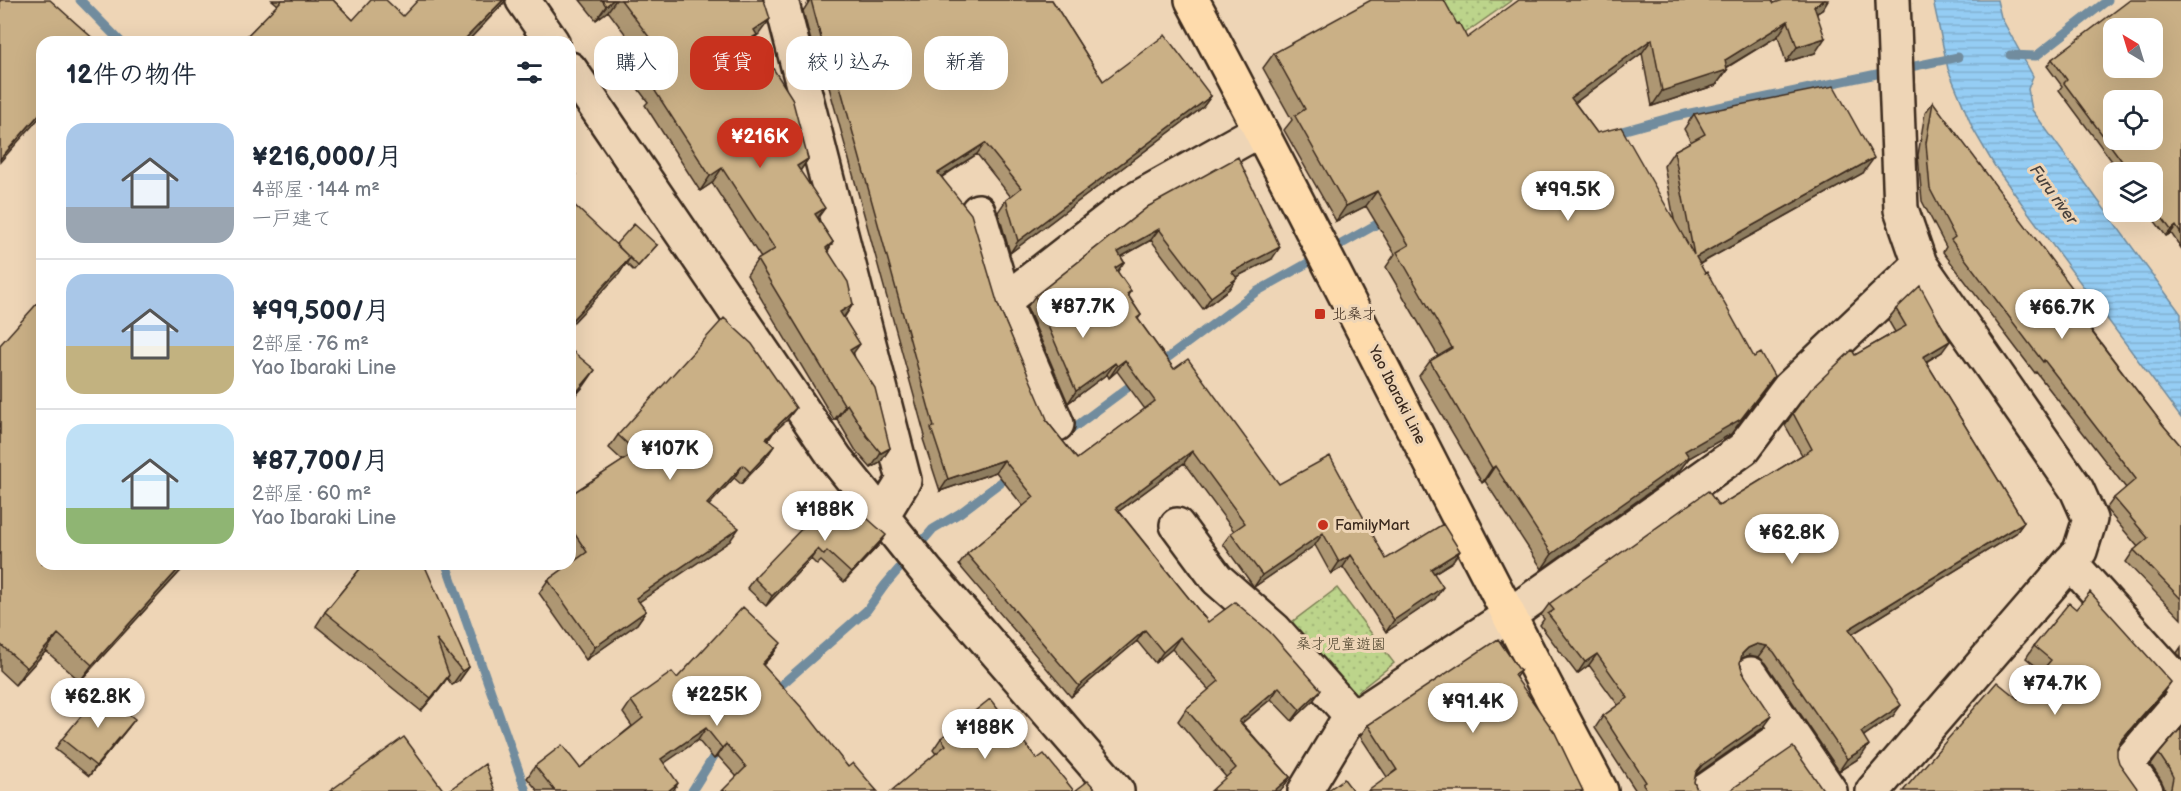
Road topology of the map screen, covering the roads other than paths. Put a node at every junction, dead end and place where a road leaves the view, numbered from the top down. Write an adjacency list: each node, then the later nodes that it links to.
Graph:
1 (523, 0): 5 (street)
2 (781, 0): 13 (street)
3 (1192, 0): 7 (main road, Yao Ibaraki Line)
4 (1893, 0): 9 (street)
5 (548, 36)
6 (576, 78): 13 (street)
7 (1260, 130): 10 (street); 15 (main road, Yao Ibaraki Line)
8 (978, 210): 10 (street)
9 (1920, 264): 14 (street); 15 (street)
10 (1004, 301): 11 (street)
11 (1057, 424)
12 (1177, 525): 19 (street)
13 (901, 540): 21 (street)
14 (2070, 562): 17 (street); 26 (street)
15 (1508, 616): 19 (street); 23 (main road, Yao Ibaraki Line)
16 (1751, 674): 20 (street)
17 (2181, 685)
18 (2181, 701): 27 (street)
19 (1353, 718): 22 (street)
20 (1790, 732): 24 (street); 25 (street)
21 (1118, 791)
22 (1305, 791)
23 (1601, 791)
24 (1705, 791)
25 (1830, 791)
26 (1873, 791)
27 (2146, 791)

